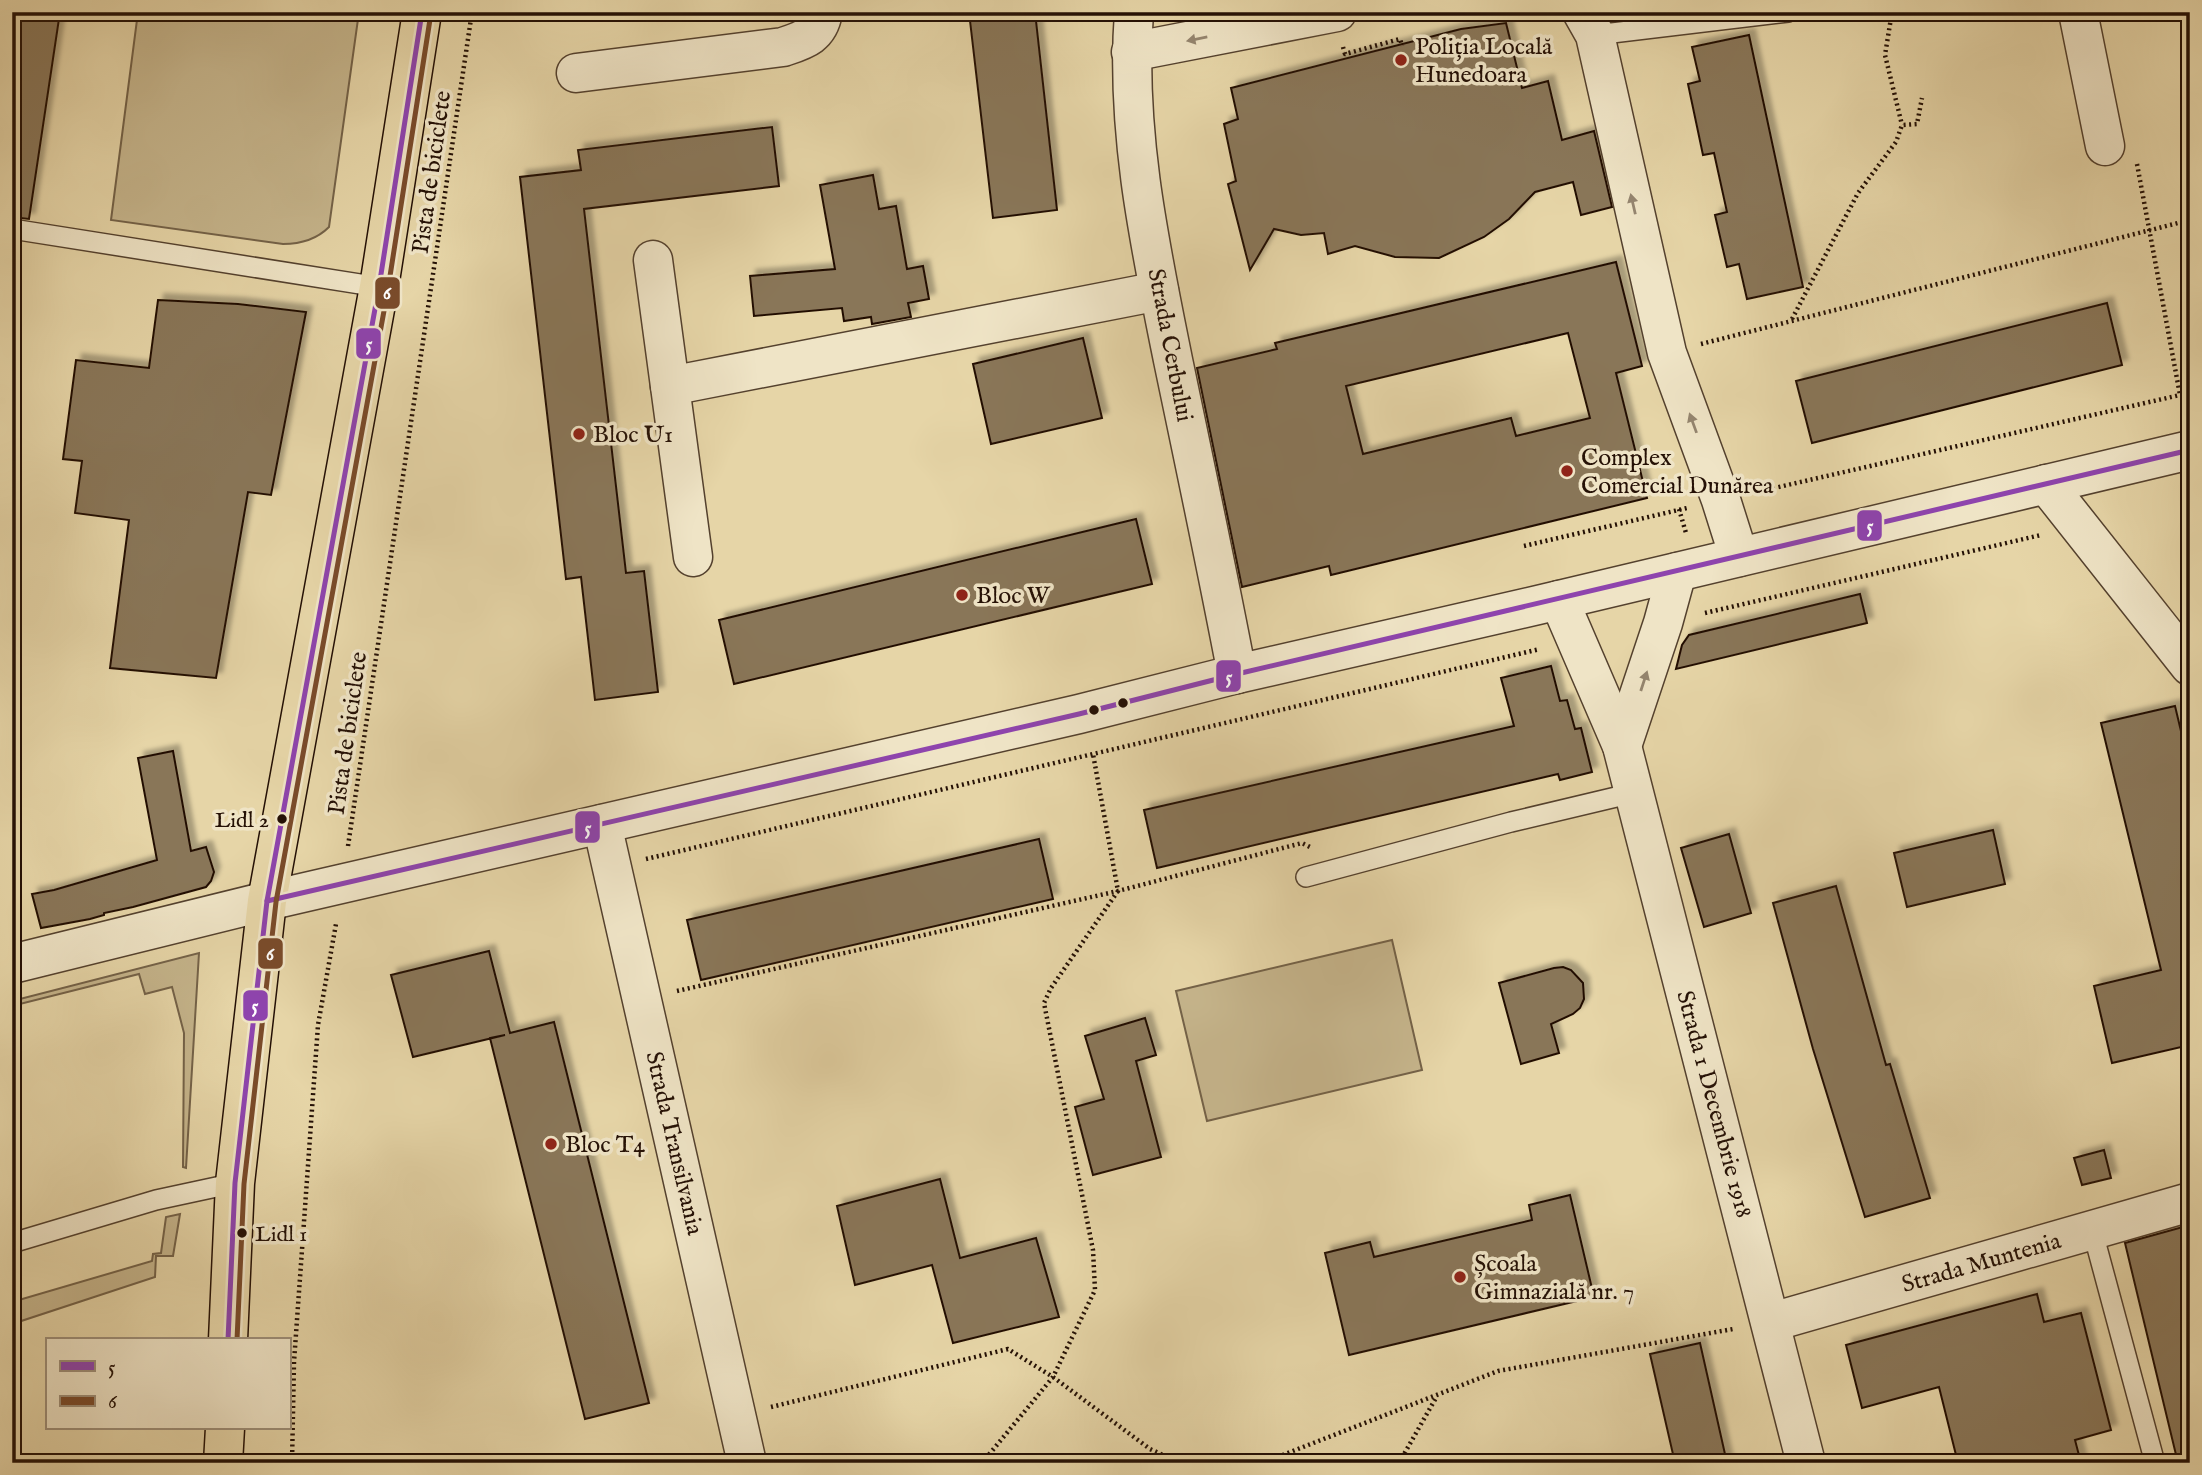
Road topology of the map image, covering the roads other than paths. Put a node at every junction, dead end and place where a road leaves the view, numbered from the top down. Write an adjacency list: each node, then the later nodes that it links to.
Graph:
1 (422, 12): 13 (main road)
2 (823, 12): 9 (street)
3 (1133, 12): 8 (street, Strada Cerbului)
4 (1336, 12): 8 (street, one-way to 8)
5 (1788, 12): 7 (lane)
6 (2078, 12): 10 (street)
7 (1588, 24): 18 (street, one-way to 7)
8 (1131, 52): 14 (street, Strada Cerbului)
9 (576, 73)
10 (2118, 156)
11 (12, 229): 13 (lane)
12 (653, 260): 15 (street)
13 (379, 287): 28 (main road)
14 (1159, 291): 15 (street); 23 (street, Strada Cerbului)
15 (670, 386): 19 (street)
16 (2190, 450): 17 (street)
17 (2046, 484): 18 (street); 22 (street)
18 (1739, 556): 20 (street)
19 (693, 557)
20 (1677, 572): 21 (street); 24 (street, one-way to 20)
21 (1559, 600): 23 (street); 24 (street, Strada 1 Decembrie 1918)
22 (2190, 666)
23 (1237, 674): 26 (street)
24 (1622, 746): 25 (street, Strada 1 Decembrie 1918)
25 (1633, 793): 27 (lane); 34 (street, Strada 1 Decembrie 1918)
26 (602, 824): 28 (street); 38 (street, Strada Transilvania)
27 (1315, 875)
28 (267, 901): 29 (street); 30 (main road)
29 (12, 964)
30 (235, 1183): 33 (lane); 35 (main road)
31 (2190, 1202): 32 (street, Strada Muntenia)
32 (2092, 1229): 34 (street, Strada Muntenia); 40 (lane)
33 (12, 1243)
34 (1772, 1322): 39 (street, Strada 1 Decembrie 1918)
35 (228, 1338)
36 (225, 1430): 37 (main road)
37 (223, 1463)
38 (747, 1463)
39 (1806, 1463)
40 (2155, 1463)

